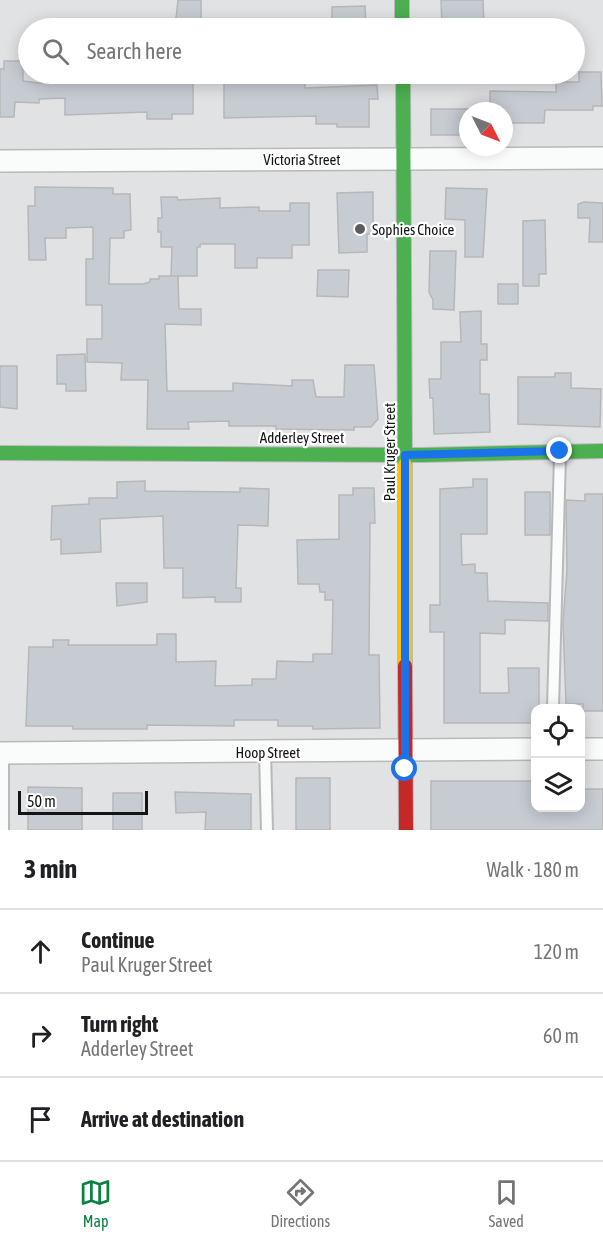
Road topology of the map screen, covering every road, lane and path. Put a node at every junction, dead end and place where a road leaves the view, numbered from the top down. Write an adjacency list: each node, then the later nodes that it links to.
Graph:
1 (402, 0): 2 (street)
2 (402, 18)
3 (403, 84): 4 (street, Paul Kruger Street)
4 (404, 158): 5 (street, Victoria Street); 6 (street, Victoria Street); 10 (street, Paul Kruger Street)
5 (603, 158)
6 (0, 161)
7 (560, 451): 8 (street, Adderley Street); 10 (street, Adderley Street); 11 (lane)
8 (603, 451)
9 (0, 453): 10 (street, Adderley Street)
10 (405, 455): 15 (street, Paul Kruger Street)
11 (553, 704)
12 (531, 749): 15 (street, Hoop Street)
13 (585, 749): 14 (street)
14 (603, 749)
15 (405, 750): 16 (street, Hoop Street); 20 (street, Paul Kruger Street)
16 (265, 752): 17 (street, Hoop Street); 19 (lane)
17 (1, 753): 18 (lane)
18 (3, 830)
19 (267, 830)
20 (406, 830)

